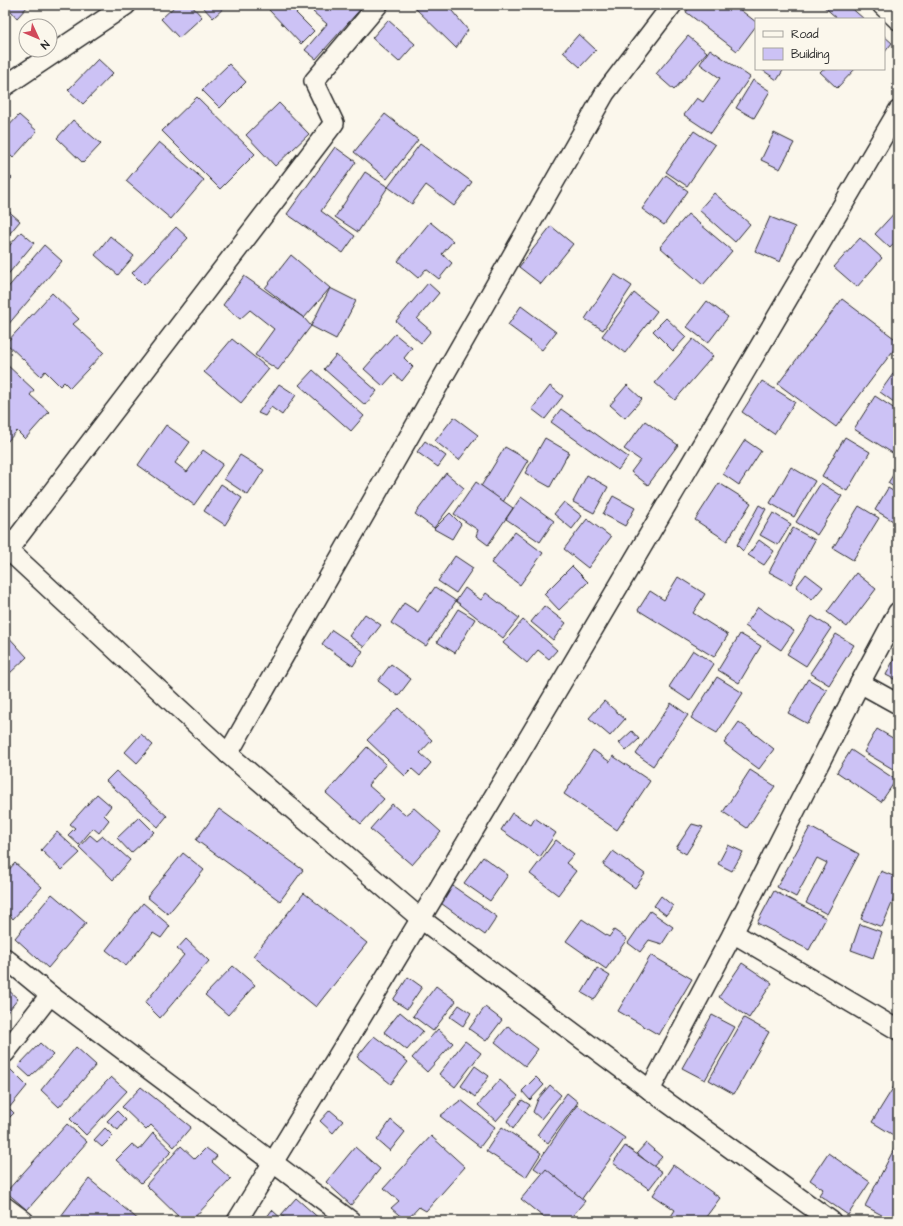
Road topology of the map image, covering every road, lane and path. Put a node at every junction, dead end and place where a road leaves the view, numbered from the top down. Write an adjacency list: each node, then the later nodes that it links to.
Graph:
1 (126, 5): 6 (street)
2 (378, 5): 8 (street)
3 (672, 5): 12 (street)
4 (882, 5): 5 (street)
5 (898, 20)
6 (5, 86)
7 (898, 111): 13 (street)
8 (6, 548): 12 (street)
9 (898, 612): 10 (street)
10 (860, 683): 11 (street); 14 (street)
11 (898, 704)
12 (228, 754): 13 (street)
13 (421, 919): 19 (street); 20 (street)
14 (733, 933): 17 (street); 19 (street)
15 (5, 958): 16 (street)
16 (50, 995): 18 (street); 20 (street)
17 (898, 1030)
18 (5, 1053)
19 (650, 1090): 25 (street)
20 (274, 1162): 23 (street); 24 (street)
21 (5, 1207): 22 (street)
22 (24, 1221)
23 (237, 1221)
24 (351, 1221)
25 (831, 1221)

